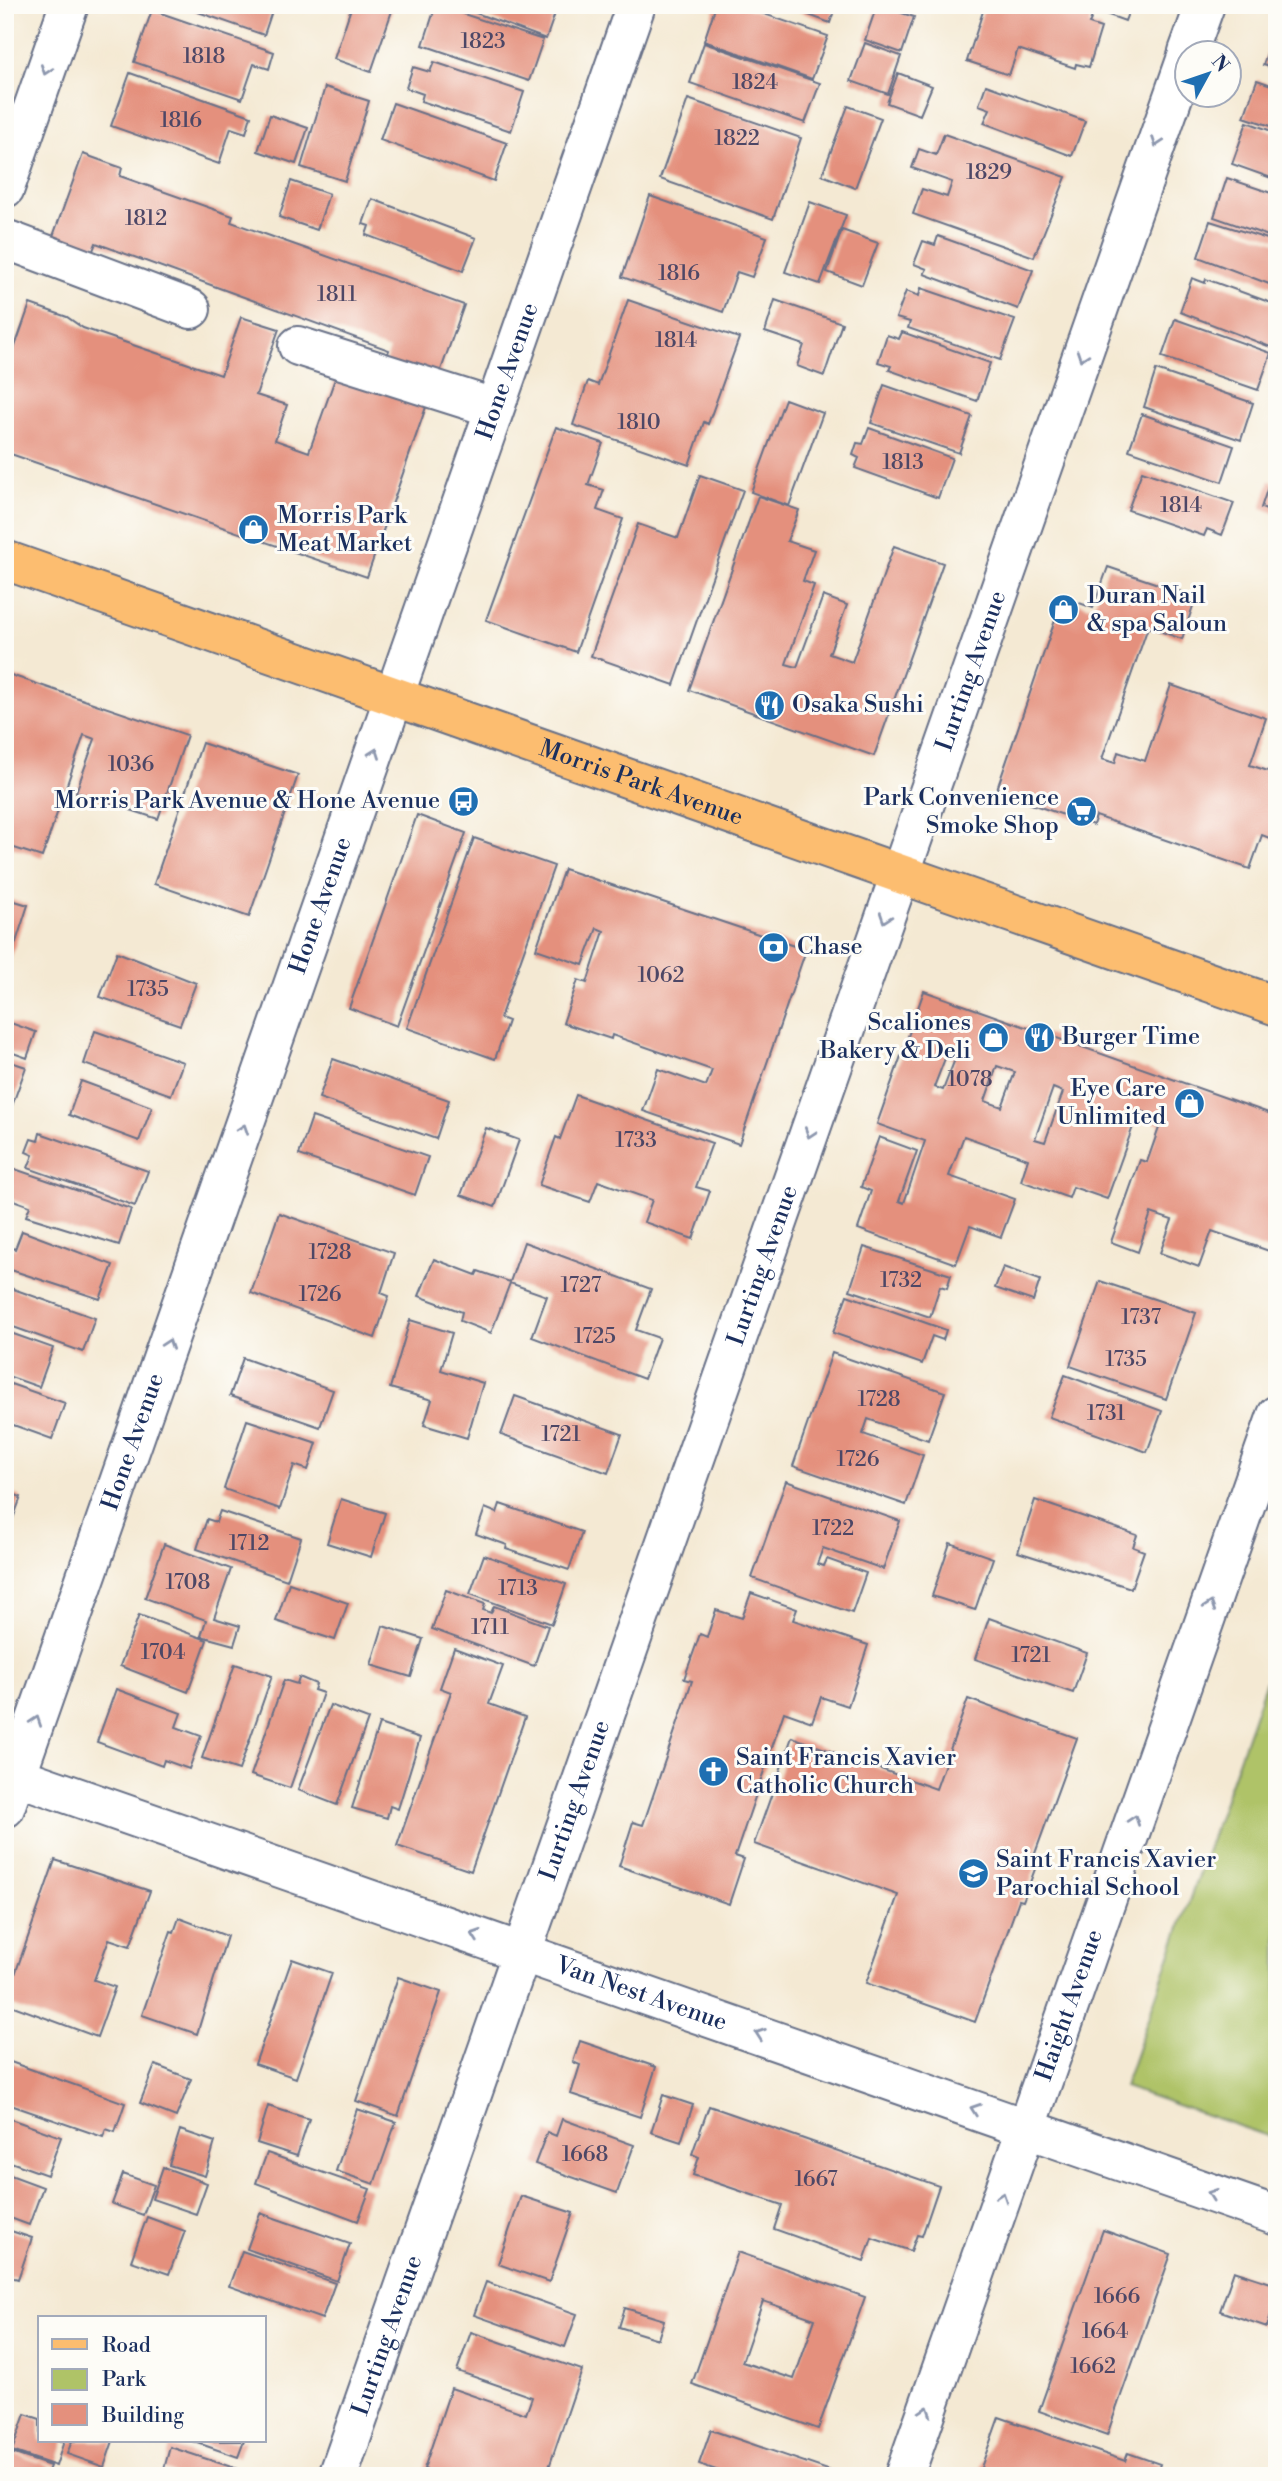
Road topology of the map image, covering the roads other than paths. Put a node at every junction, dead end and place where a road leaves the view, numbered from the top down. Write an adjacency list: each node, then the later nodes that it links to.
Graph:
1 (69, 5): 6 (street, one-way to 6)
2 (636, 5): 10 (street, Hone Avenue)
3 (1205, 5): 4 (street, Lurting Avenue)
4 (1193, 38)
5 (1174, 93): 13 (street, Lurting Avenue, one-way to 13)
6 (5, 188)
7 (5, 239): 8 (street)
8 (191, 309)
9 (298, 346): 10 (street)
10 (494, 408): 12 (street, Hone Avenue)
11 (5, 560): 12 (main road, Morris Park Avenue)
12 (395, 696): 13 (main road, Morris Park Avenue); 16 (street, Hone Avenue, one-way to 12)
13 (901, 874): 14 (main road, Morris Park Avenue); 17 (street, Lurting Avenue, one-way to 17)
14 (1277, 1006)
15 (1277, 1415): 18 (street, Haight Avenue, one-way to 15)
16 (9, 1785): 17 (street, Van Nest Avenue, one-way to 16)
17 (523, 1951): 18 (street, Van Nest Avenue, one-way to 17); 20 (street, Lurting Avenue)
18 (1026, 2128): 19 (street, Van Nest Avenue, one-way to 18); 21 (street, Haight Avenue, one-way to 18)
19 (1277, 2216)
20 (338, 2476)
21 (904, 2476)

